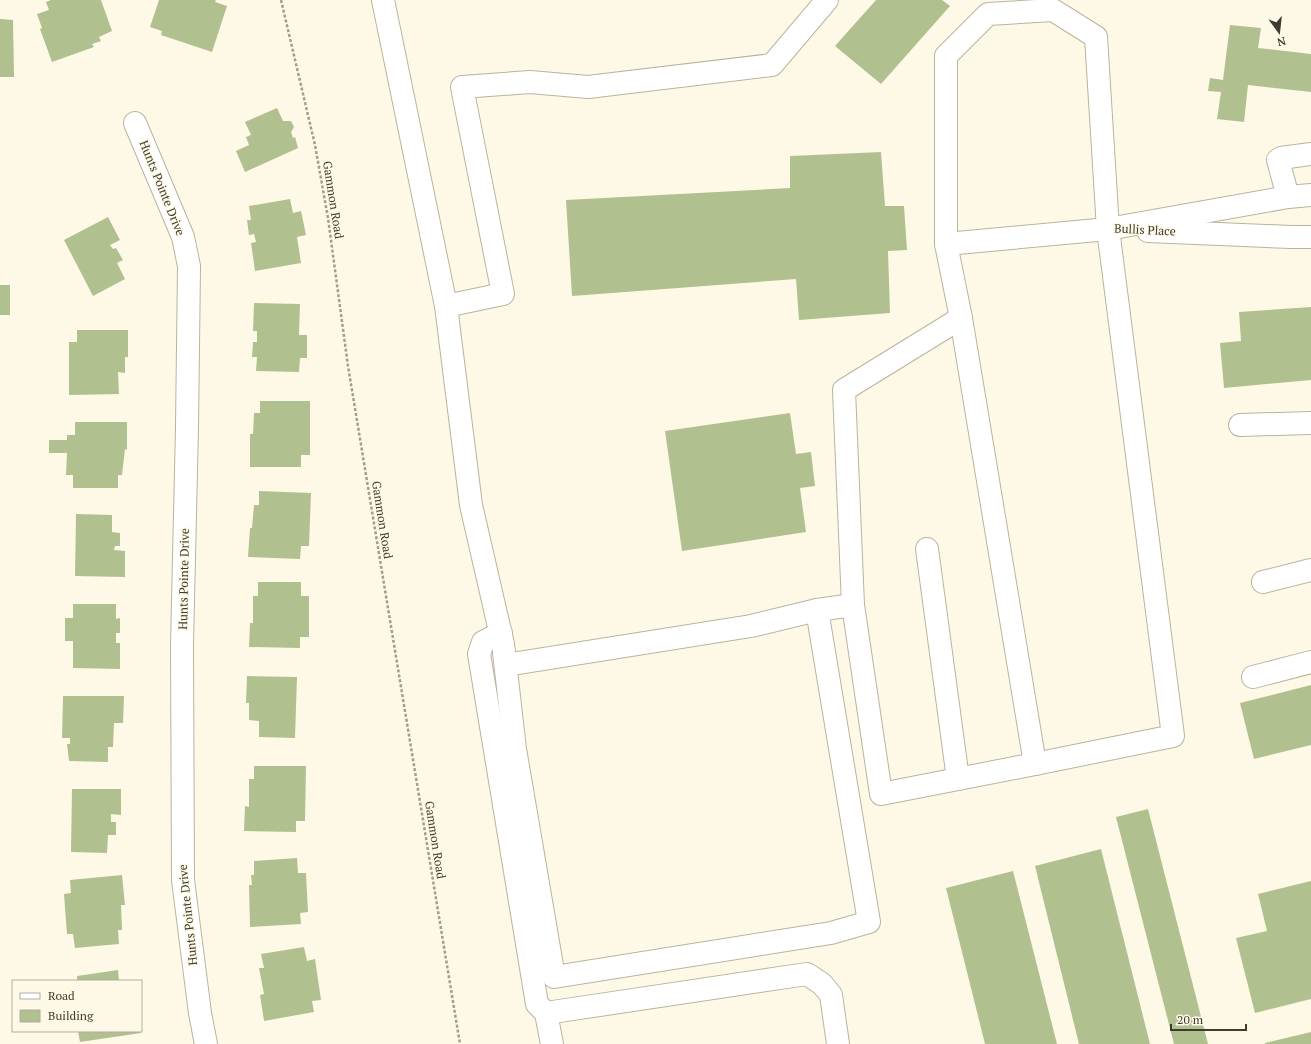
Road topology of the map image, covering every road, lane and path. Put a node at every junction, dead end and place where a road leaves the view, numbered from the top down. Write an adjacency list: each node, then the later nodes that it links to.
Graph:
1 (281, 0): 28 (path, Gammon Road)
2 (383, 0): 11 (street)
3 (827, 0): 11 (street)
4 (135, 123): 27 (street, Hunts Pointe Drive)
5 (1311, 154): 7 (street)
6 (1311, 195): 7 (street, Bullis Place)
7 (1288, 198): 8 (street, Bullis Place)
8 (1108, 229): 9 (street, Bullis Place); 10 (street); 10 (street); 24 (street)
9 (1311, 237)
10 (946, 244): 12 (street)
11 (446, 306): 20 (street)
12 (961, 318): 18 (street); 24 (street)
13 (1311, 423): 14 (street)
14 (1240, 425)
15 (927, 549): 25 (street)
16 (1311, 570): 17 (street)
17 (1263, 582)
18 (853, 606): 19 (street); 25 (street)
19 (817, 610): 22 (street); 22 (street)
20 (501, 633): 22 (street); 26 (street)
21 (1311, 662): 23 (street)
22 (506, 665)
23 (1253, 677)
24 (1035, 764): 25 (street)
25 (958, 779)
26 (546, 1013): 29 (street); 30 (street)
27 (206, 1044)
28 (460, 1044)
29 (552, 1044)
30 (838, 1044)

